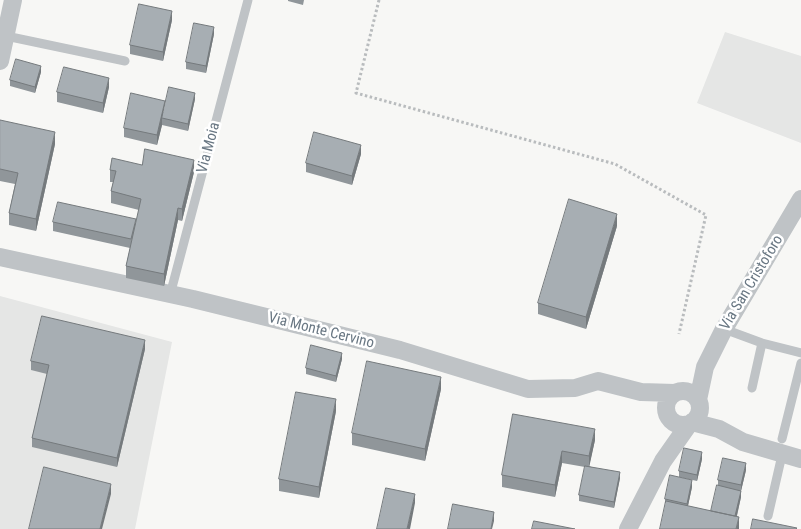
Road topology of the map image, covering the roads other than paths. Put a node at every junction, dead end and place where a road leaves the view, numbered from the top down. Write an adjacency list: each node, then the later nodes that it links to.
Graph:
1 (13, 0): 3 (street)
2 (248, 0): 8 (lane, Via Moia)
3 (6, 36): 4 (street); 5 (lane)
4 (0, 61)
5 (126, 61)
6 (801, 200): 9 (street, Via San Cristoforo)
7 (0, 257): 8 (street, Via Monte Cervino)
8 (170, 296): 15 (street, Via Monte Cervino)
9 (724, 328): 10 (lane); 13 (street, Via San Cristoforo)
10 (762, 343): 11 (lane); 14 (lane)
11 (801, 353)
12 (801, 363): 21 (lane)
13 (705, 367): 16 (street, Via San Cristoforo); 17 (street, Via San Cristoforo)
14 (752, 388)
15 (640, 392): 16 (street, Via Monte Cervino); 18 (street, Via Monte Cervino)
16 (678, 392): 17 (street); 18 (street)
17 (699, 402): 19 (street); 20 (street)
18 (668, 414): 19 (street); 23 (street)
19 (691, 423): 20 (street); 23 (street)
20 (720, 430): 21 (street)
21 (782, 447): 22 (street); 24 (lane)
22 (801, 459)
23 (663, 461): 25 (street)
24 (768, 516)
25 (628, 529)

